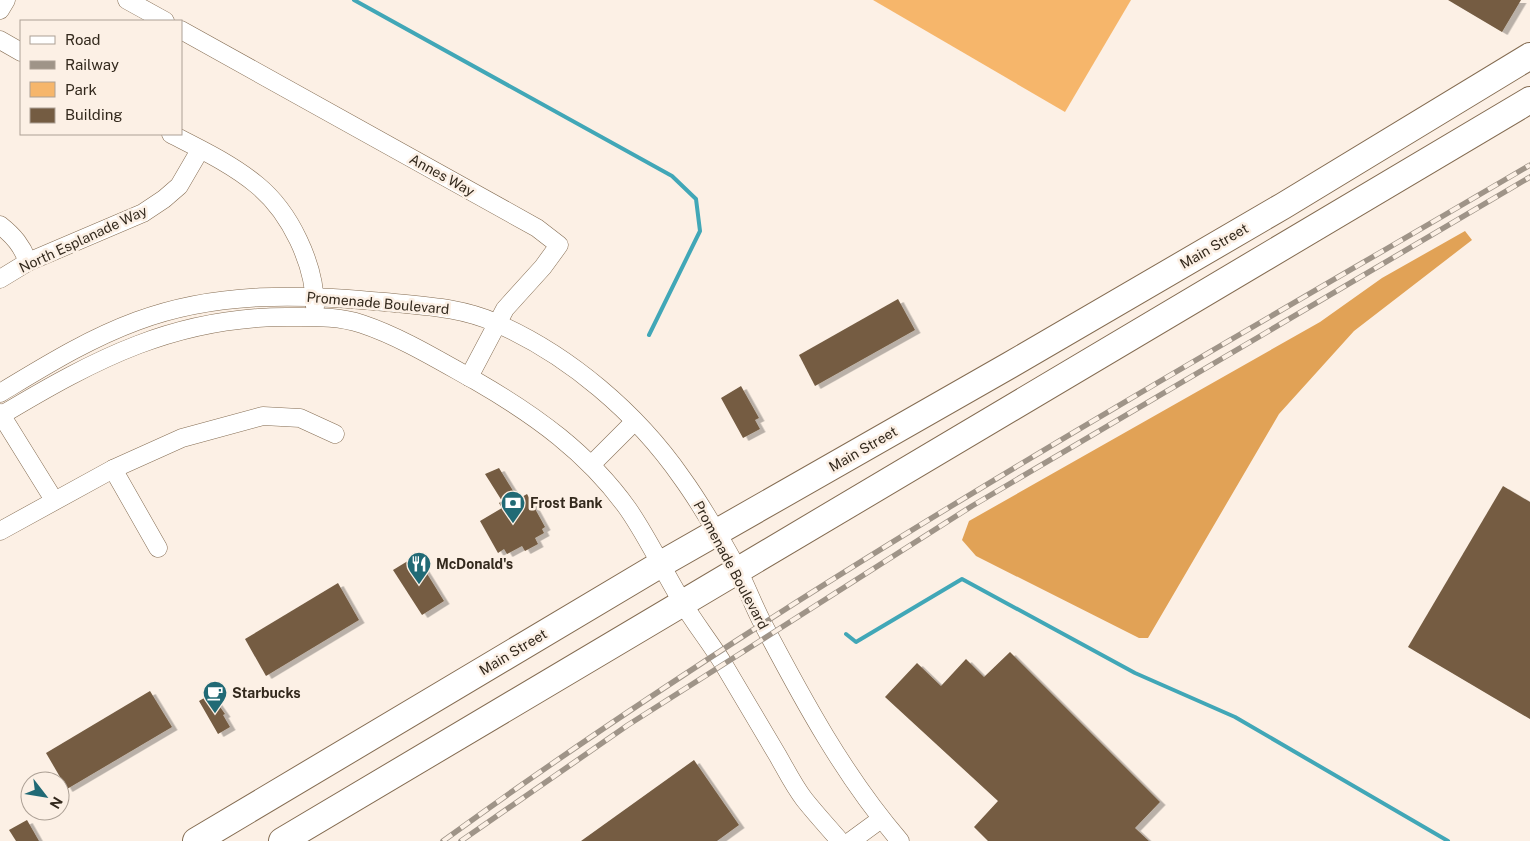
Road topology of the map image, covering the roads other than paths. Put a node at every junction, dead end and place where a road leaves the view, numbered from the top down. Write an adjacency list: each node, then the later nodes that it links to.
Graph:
1 (6, 0): 3 (street)
2 (127, 0): 4 (street)
3 (0, 10)
4 (163, 20)
5 (182, 31): 17 (street, Annes Way)
6 (0, 40): 7 (street)
7 (20, 51)
8 (1530, 56): 27 (highway, Main Street)
9 (1530, 100): 30 (highway)
10 (173, 135): 11 (street)
11 (200, 150): 13 (street, North Esplanade Way); 15 (street)
12 (0, 225): 13 (street)
13 (28, 262): 14 (street, North Esplanade Way)
14 (0, 279)
15 (315, 296): 16 (street); 17 (street, Promenade Boulevard); 19 (street, Promenade Boulevard)
16 (315, 317): 18 (street, Promenade Boulevard); 20 (street, Promenade Boulevard)
17 (496, 323): 18 (street, Annes Way); 21 (street, Promenade Boulevard)
18 (468, 377): 23 (street, Promenade Boulevard)
19 (0, 393)
20 (0, 415): 25 (street)
21 (634, 422): 23 (street); 27 (street, Promenade Boulevard)
22 (335, 434): 24 (street)
23 (591, 465): 29 (street, Promenade Boulevard)
24 (113, 469): 25 (street); 28 (street)
25 (54, 500): 26 (street)
26 (0, 532)
27 (717, 533): 29 (highway, Main Street); 30 (street, Promenade Boulevard)
28 (158, 548)
29 (661, 564): 31 (street, Promenade Boulevard); 33 (highway, Main Street)
30 (737, 569): 31 (highway); 32 (street, Promenade Boulevard)
31 (682, 603): 34 (highway); 35 (street, Promenade Boulevard)
32 (881, 819): 36 (street); 37 (street, Promenade Boulevard)
33 (196, 841)
34 (282, 841)
35 (840, 841)
36 (851, 841)
37 (900, 841)

